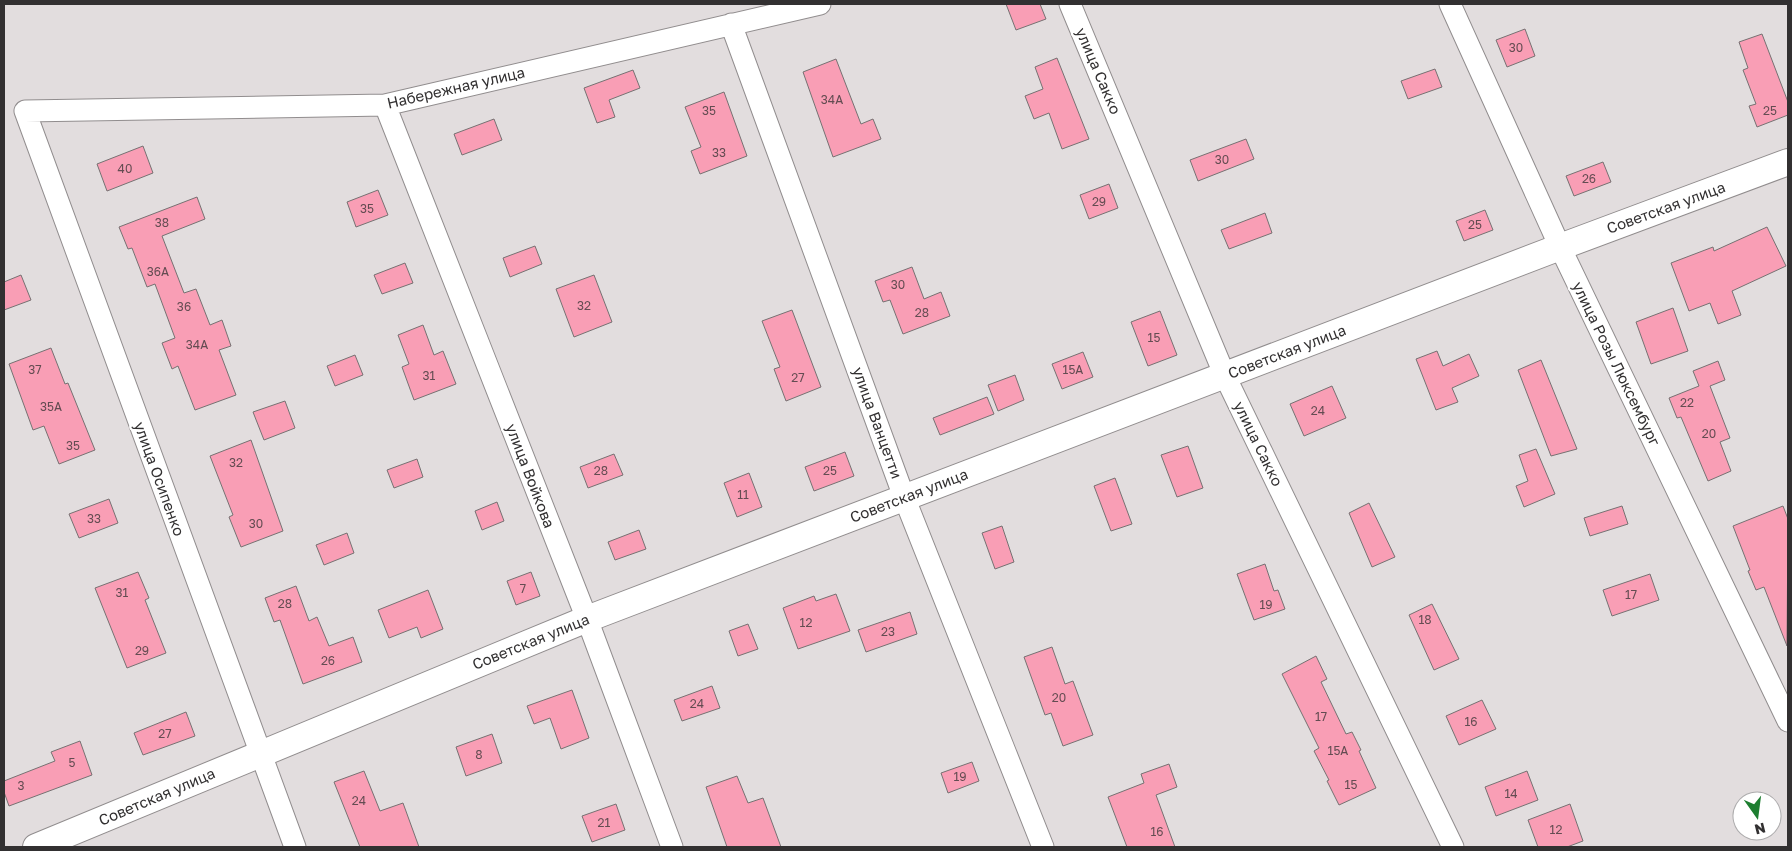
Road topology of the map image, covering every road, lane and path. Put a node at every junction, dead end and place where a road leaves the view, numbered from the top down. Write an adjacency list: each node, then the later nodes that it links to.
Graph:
1 (820, 4): 4 (street, Набережная улица)
2 (1070, 4): 9 (street, улица Сакко)
3 (1450, 4): 8 (street, улица Розы Люксембург)
4 (731, 24): 5 (street, Набережная улица); 10 (street, улица Ванцетти)
5 (385, 105): 6 (street, Набережная улица); 11 (street, улица Войкова)
6 (25, 111): 13 (street, улица Осипенко)
7 (1788, 162): 8 (street, Советская улица)
8 (1560, 247): 9 (street, Советская улица); 12 (street, улица Розы Люксембург)
9 (1225, 376): 10 (street, Советская улица); 18 (street, улица Сакко)
10 (904, 497): 11 (street, Советская улица); 17 (street, улица Ванцетти)
11 (587, 619): 13 (street, Советская улица); 16 (street, улица Войкова)
12 (1788, 721)
13 (259, 754): 14 (street, Советская улица); 15 (street, улица Осипенко)
14 (36, 847)
15 (294, 847)
16 (672, 847)
17 (1043, 847)
18 (1452, 847)

